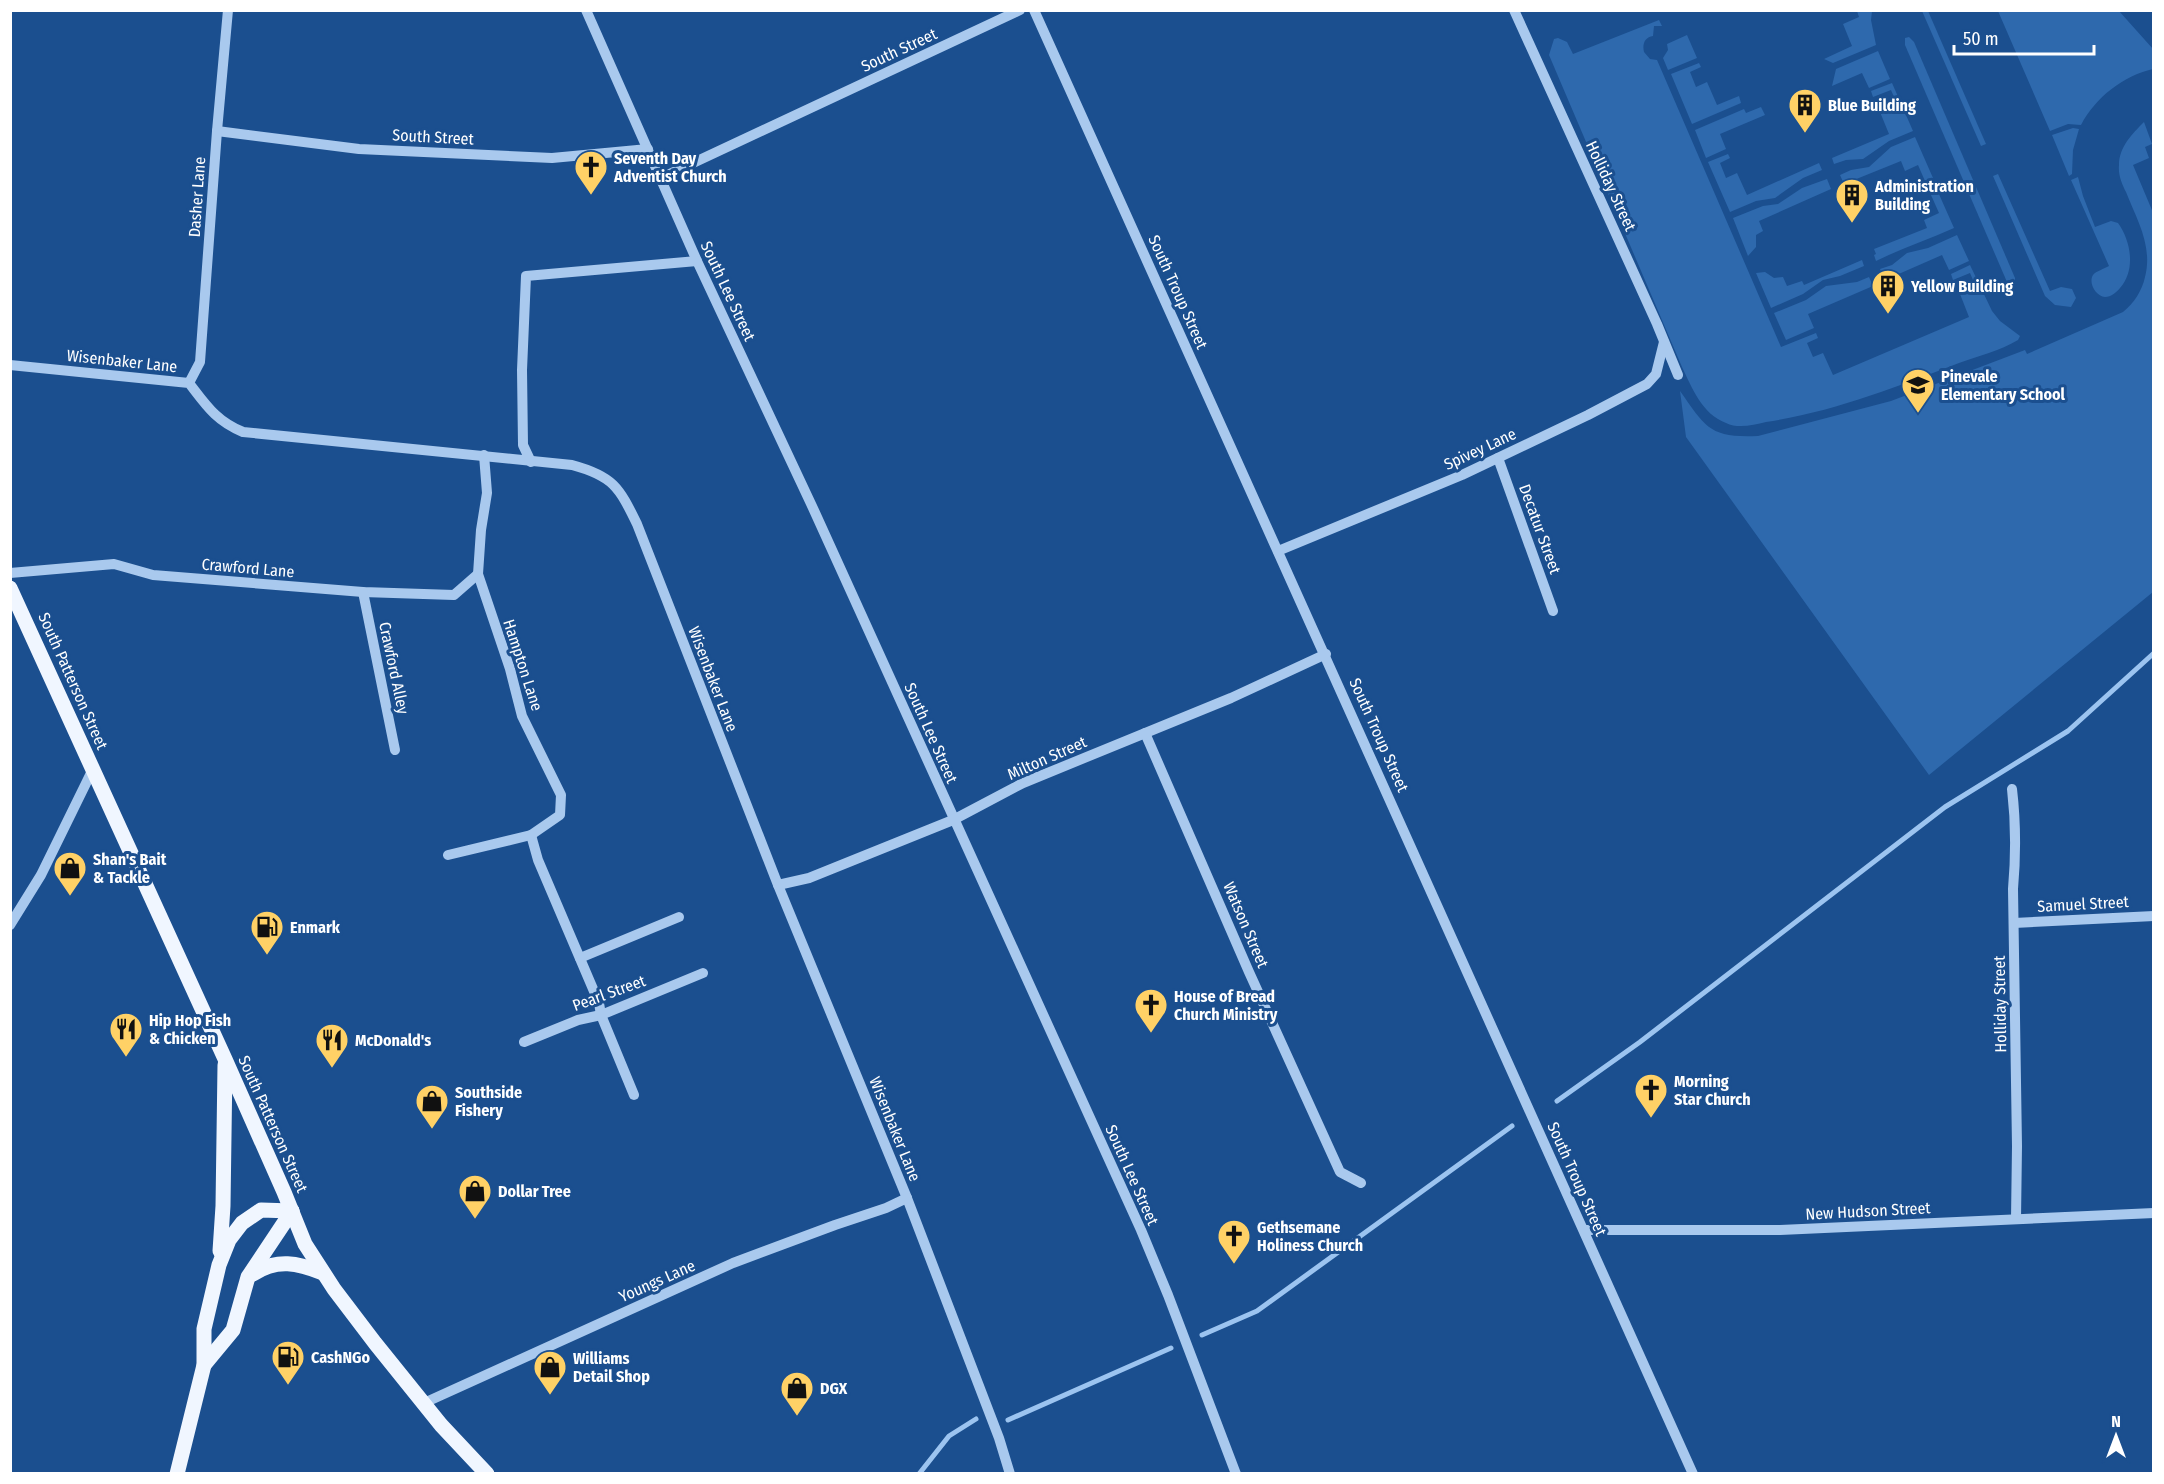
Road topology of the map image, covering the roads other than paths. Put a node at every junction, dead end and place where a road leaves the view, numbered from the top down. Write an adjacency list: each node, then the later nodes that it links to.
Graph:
1 (228, 10): 6 (street, Dasher Lane)
2 (586, 10): 7 (street, South Lee Street)
3 (1020, 10): 8 (street, South Street)
4 (1034, 10): 17 (street, South Troup Street)
5 (1514, 10): 10 (street, Holliday Street)
6 (217, 131): 7 (street, South Street); 13 (street, Dasher Lane)
7 (648, 149): 8 (street, South Lee Street)
8 (661, 178): 9 (street, South Lee Street)
9 (697, 261): 16 (street); 28 (street, South Lee Street)
10 (1664, 342): 12 (street, Holliday Street); 15 (street, Spivey Lane)
11 (10, 365): 13 (street, Wisenbaker Lane)
12 (1678, 375)
13 (189, 383): 14 (street, Wisenbaker Lane)
14 (484, 455): 16 (street, Wisenbaker Lane); 19 (street, Hampton Lane)
15 (1498, 458): 17 (street, Spivey Lane); 22 (street, Decatur Street)
16 (531, 462): 31 (street, Wisenbaker Lane)
17 (1278, 550): 23 (street, South Troup Street)
18 (10, 573): 21 (street, Crawford Lane)
19 (478, 574): 21 (street, Crawford Lane); 29 (street, Hampton Lane)
20 (10, 588): 26 (main road, South Patterson Street)
21 (363, 592): 25 (street, Crawford Alley)
22 (1553, 610)
23 (1326, 654): 24 (street, Milton Street); 47 (street, South Troup Street)
24 (1145, 733): 28 (street, Milton Street); 42 (street, Watson Street)
25 (395, 750)
26 (93, 769): 35 (street); 40 (main road, South Patterson Street)
27 (2012, 789): 34 (street, Holliday Street)
28 (953, 820): 31 (street, Milton Street); 56 (street, South Lee Street)
29 (531, 835): 30 (street); 36 (street)
30 (448, 855)
31 (778, 885): 43 (street, Wisenbaker Lane)
32 (2154, 916): 34 (street, Samuel Street)
33 (679, 917): 36 (street)
34 (2014, 922): 46 (street, Holliday Street)
35 (10, 925)
36 (580, 958): 38 (street)
37 (703, 973): 38 (street, Pearl Street)
38 (602, 1015): 39 (street, Pearl Street); 41 (street)
39 (524, 1042)
40 (225, 1059): 44 (main road, South Patterson Street); 48 (main road)
41 (634, 1095)
42 (1361, 1183)
43 (907, 1198): 52 (street, Youngs Lane); 55 (street, Wisenbaker Lane)
44 (292, 1211): 48 (main road); 49 (main road, South Patterson Street); 50 (main road)
45 (2154, 1213): 46 (street, New Hudson Street)
46 (2016, 1219): 47 (street, New Hudson Street)
47 (1584, 1230): 57 (street, South Troup Street)
48 (219, 1264): 51 (main road)
49 (324, 1274): 50 (main road); 52 (main road, South Patterson Street)
50 (248, 1277): 51 (main road)
51 (204, 1365): 53 (main road)
52 (424, 1403): 54 (main road, South Patterson Street)
53 (177, 1473)
54 (487, 1473)
55 (1010, 1473)
56 (1236, 1473)
57 (1693, 1473)

